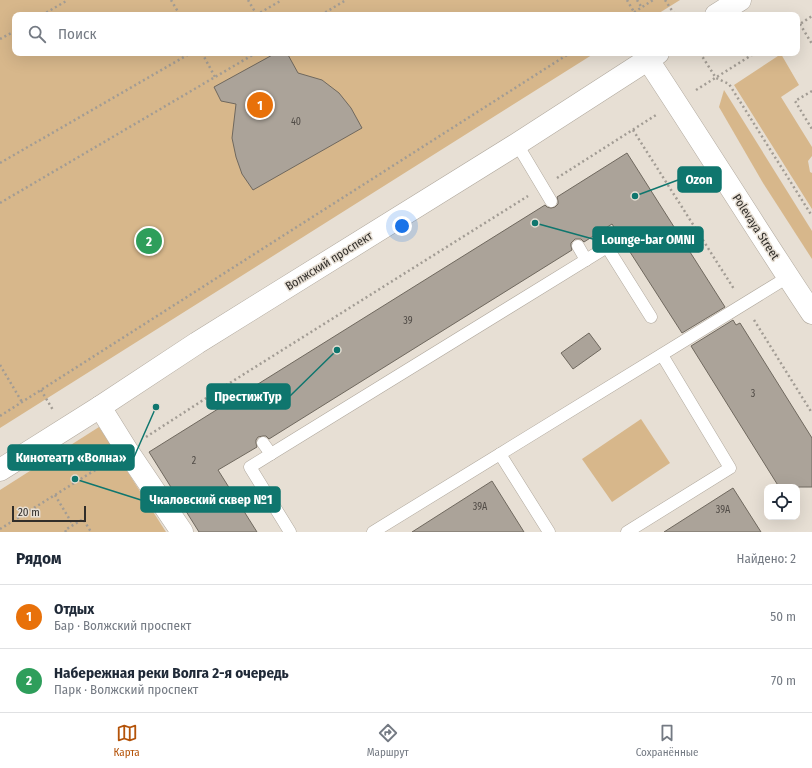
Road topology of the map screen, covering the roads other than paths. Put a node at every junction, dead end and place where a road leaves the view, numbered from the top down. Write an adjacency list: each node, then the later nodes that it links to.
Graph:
1 (740, 0): 2 (main road)
2 (721, 12)
3 (653, 56): 4 (main road, Волжский проспект); 8 (main road, Polevaya Street)
4 (517, 144): 5 (lane); 12 (main road, Волжский проспект)
5 (551, 201)
6 (578, 246): 7 (lane)
7 (586, 260): 10 (lane); 14 (lane)
8 (788, 277): 9 (main road, Polevaya Street); 11 (lane)
9 (812, 313)
10 (651, 317)
11 (662, 355): 15 (lane); 21 (lane)
12 (100, 407): 16 (main road, Волжский проспект); 17 (main road)
13 (263, 443): 14 (lane)
14 (270, 454): 18 (lane)
15 (500, 454): 19 (lane); 20 (lane)
16 (0, 470)
17 (182, 532)
18 (290, 532)
19 (373, 532)
20 (549, 532)
21 (627, 532)

